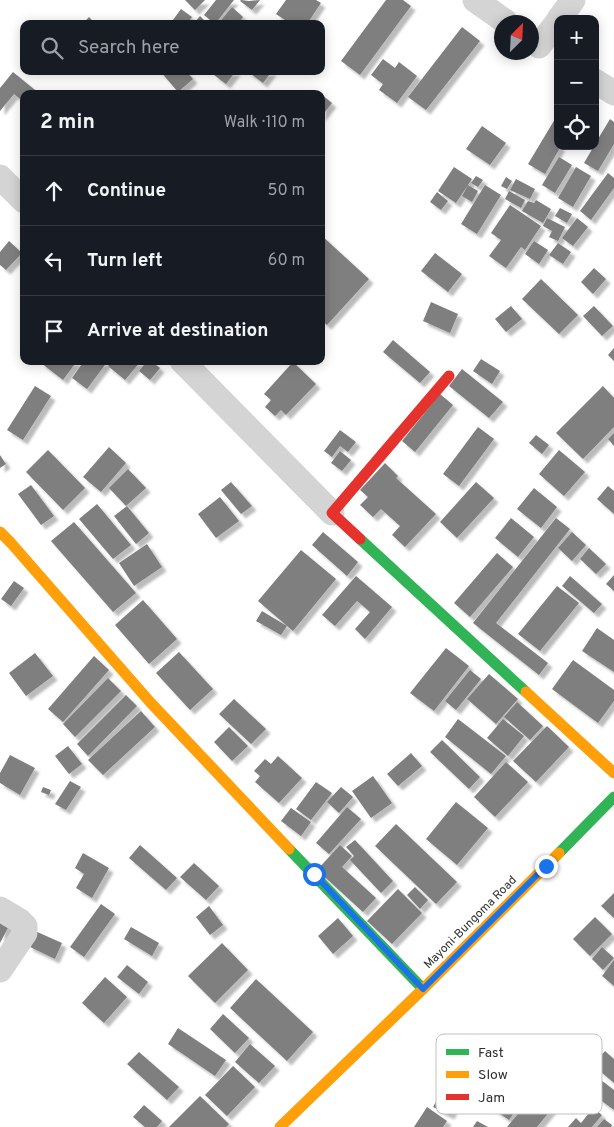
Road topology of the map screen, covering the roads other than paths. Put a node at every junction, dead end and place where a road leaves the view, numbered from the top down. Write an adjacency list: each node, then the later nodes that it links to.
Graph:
1 (475, 0): 3 (street)
2 (573, 0): 4 (street)
3 (496, 15)
4 (562, 15)
5 (554, 27): 6 (street)
6 (543, 48)
7 (599, 84): 8 (street)
8 (614, 93)
9 (0, 176): 10 (street)
10 (20, 197)
11 (186, 365): 13 (street)
12 (449, 376): 13 (street)
13 (332, 513): 15 (street)
14 (0, 532): 19 (street)
15 (614, 773)
16 (614, 797): 19 (street, Mayoni-Bungoma Road)
17 (0, 910): 18 (street)
18 (0, 970)
19 (423, 989): 20 (street, Mayoni-Bungoma Road)
20 (280, 1127)

